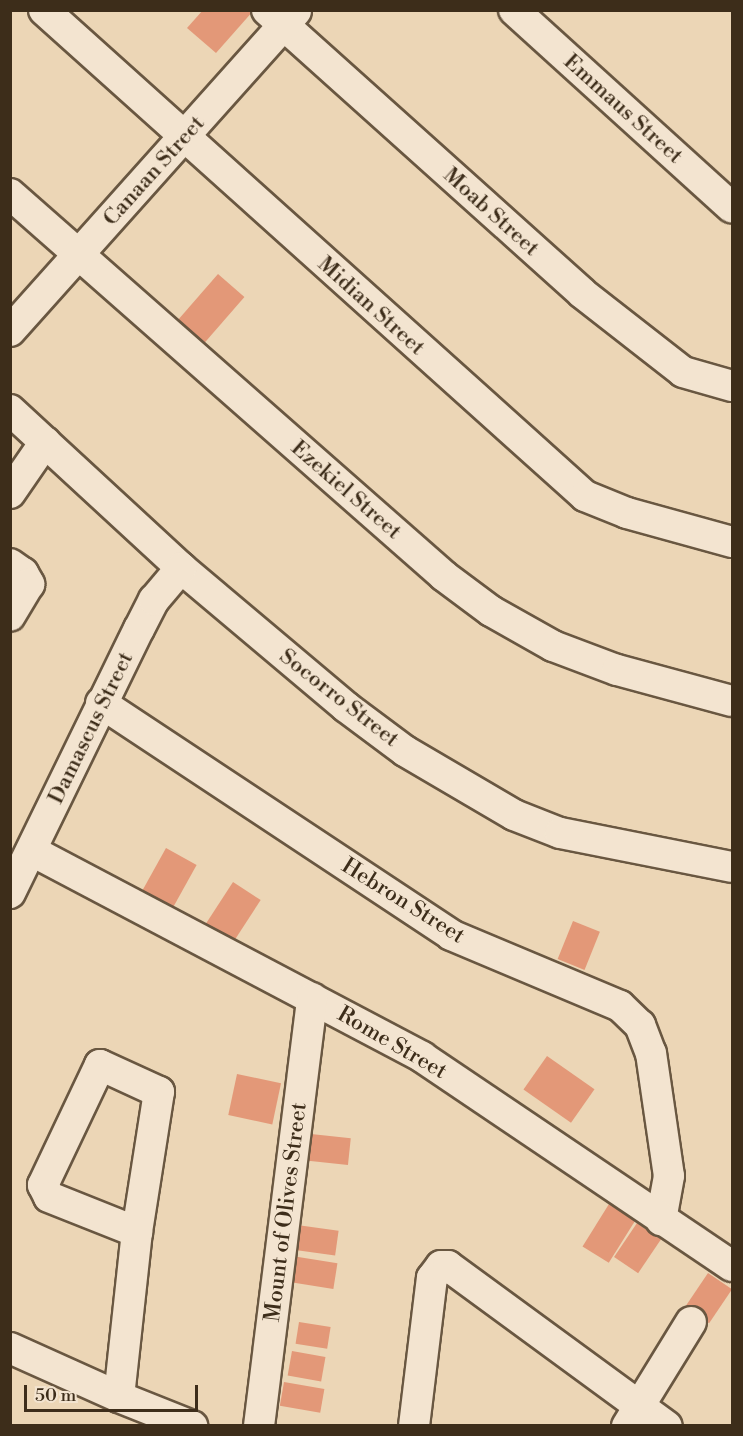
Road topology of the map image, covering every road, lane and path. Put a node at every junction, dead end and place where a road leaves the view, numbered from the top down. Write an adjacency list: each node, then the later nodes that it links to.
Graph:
1 (44, 10): 4 (street, Midian Street)
2 (514, 10): 6 (street, Emmaus Street)
3 (282, 16): 4 (street, Canaan Street); 9 (street, Moab Street)
4 (184, 137): 7 (street, Canaan Street); 13 (street, Midian Street)
5 (10, 194): 7 (street, Ezekiel Street)
6 (732, 208)
7 (78, 256): 8 (street, Canaan Street); 17 (street, Ezekiel Street)
8 (10, 331)
9 (732, 386)
10 (10, 410): 11 (street, Socorro Street)
11 (45, 442): 12 (street); 15 (street, Socorro Street)
12 (10, 493)
13 (732, 542)
14 (10, 564): 16 (street)
15 (181, 568): 18 (street, Damascus Street); 20 (street, Socorro Street)
16 (10, 616)
17 (732, 701)
18 (101, 703): 19 (street, Damascus Street); 23 (street, Hebron Street)
19 (32, 851): 21 (street, Damascus Street); 22 (street, Rome Street)
20 (732, 867)
21 (10, 893)
22 (312, 998): 23 (street, Rome Street); 31 (street, Mount of Olives Street)
23 (661, 1220): 25 (street, Rome Street)
24 (137, 1232): 24 (street); 28 (street)
25 (732, 1266)
26 (691, 1322): 29 (street)
27 (10, 1348): 28 (street)
28 (118, 1397): 30 (street)
29 (633, 1415): 32 (street); 33 (street)
30 (192, 1425)
31 (259, 1425)
32 (414, 1425)
33 (667, 1425)

